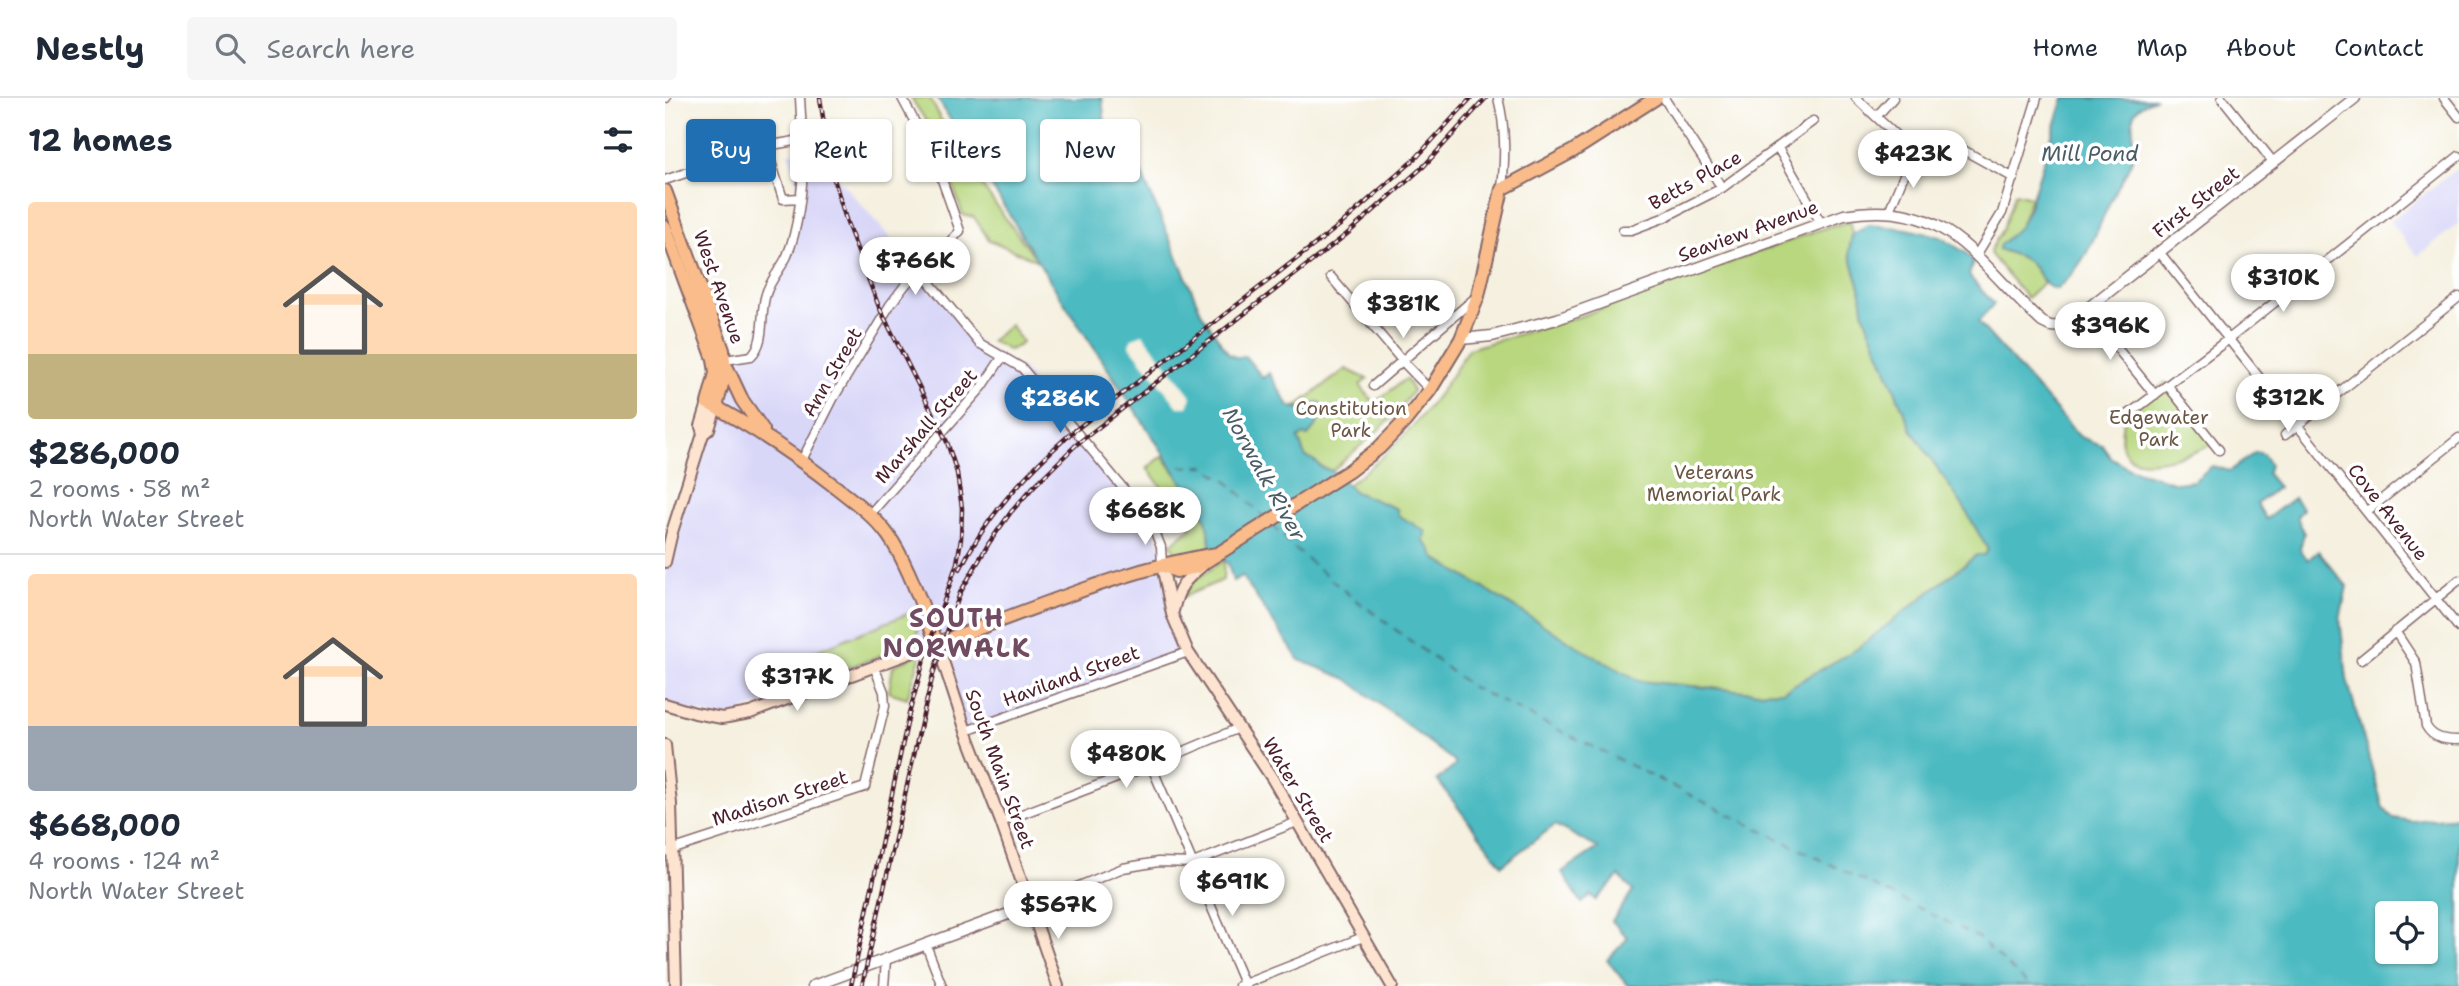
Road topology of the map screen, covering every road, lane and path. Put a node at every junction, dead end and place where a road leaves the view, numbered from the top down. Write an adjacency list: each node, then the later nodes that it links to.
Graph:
1 (800, 98): 15 (street)
2 (902, 98): 35 (street, Ann Street)
3 (1498, 98): 26 (street)
4 (1657, 98): 26 (main road)
5 (1664, 98): 25 (street)
6 (1856, 98): 12 (street)
7 (1893, 98): 12 (street)
8 (2037, 98): 22 (street)
9 (2222, 98): 19 (street)
10 (2355, 98): 19 (street, First Street)
11 (2444, 98): 13 (street)
12 (1876, 117): 17 (street)
13 (2459, 117)
14 (1813, 121): 16 (street, Betts Place)
15 (776, 144)
16 (1778, 148): 25 (street, Betts Place); 30 (street)
17 (1918, 156): 22 (street); 29 (street)
18 (2459, 156): 41 (street)
19 (2274, 163): 33 (street, First Street)
20 (686, 173): 23 (street)
21 (776, 177): 28 (street)
22 (2014, 178): 34 (street)
23 (665, 180)
24 (801, 182): 28 (street)
25 (1722, 188): 32 (street, Betts Place)
26 (1502, 189): 37 (main road)
27 (666, 196): 44 (main road, West Avenue)
28 (800, 198): 44 (street)
29 (1889, 211): 30 (street, Seaview Avenue); 34 (street, Seaview Avenue)
30 (1821, 223): 42 (street, Seaview Avenue)
31 (665, 227): 44 (main road, West Avenue)
32 (1623, 230)
33 (2160, 253): 39 (street, First Street); 41 (street, Cove Avenue)
34 (1977, 254): 40 (street, Seaview Avenue)
35 (921, 272): 43 (street); 57 (street, Ann Street)
36 (1331, 277): 45 (street)
37 (1478, 296): 42 (main road); 45 (street)
38 (2459, 297): 52 (street)
39 (2087, 311): 40 (street, First Street); 49 (street)
40 (2056, 328)
41 (2230, 338): 47 (street); 52 (street, Cove Avenue)
42 (1461, 340): 48 (main road)
43 (1003, 356): 59 (street, Marshall Street); 63 (street)
44 (721, 361): 50 (main road); 55 (main road)
45 (1402, 361): 46 (street); 48 (street)
46 (1373, 386)
47 (2168, 386): 49 (street); 56 (street)
48 (1430, 390): 61 (main road)
49 (2155, 395): 51 (street)
50 (712, 405): 55 (main road); 60 (main road)
51 (2126, 417)
52 (2299, 424): 53 (street); 58 (street, Cove Avenue)
53 (2285, 435)
54 (2459, 438): 58 (street)
55 (771, 440): 57 (main road)
56 (2218, 450)
57 (802, 460): 59 (main road)
58 (2367, 510): 65 (street, Cove Avenue)
59 (870, 514): 69 (main road)
60 (669, 532): 62 (main road)
61 (1212, 558): 63 (main road); 66 (main road)
62 (665, 562)
63 (1163, 565): 66 (main road, Water Street); 69 (main road)
64 (2459, 580): 65 (street)
65 (2436, 598): 67 (street, Cove Avenue); 68 (street)
66 (1173, 614): 70 (main road, Water Street)
67 (2459, 628)
68 (2395, 631): 71 (street); 76 (street)
69 (937, 643): 72 (main road); 75 (main road, South Main Street)
70 (1188, 652): 74 (main road, Water Street); 75 (street, Haviland Street)
71 (2361, 660)
72 (874, 666): 73 (main road); 81 (street, Madison Street)
73 (665, 704)
74 (1239, 728): 78 (street); 80 (main road, Water Street)
75 (966, 731): 79 (main road, South Main Street)
76 (2459, 740)
77 (665, 745): 81 (main road)
78 (1151, 765): 79 (street); 82 (street)
79 (1001, 822): 83 (main road, South Main Street)
80 (1297, 822): 82 (street); 84 (main road, Water Street)
81 (669, 851): 88 (main road)
82 (1193, 863): 83 (street); 87 (street)
83 (1030, 906): 85 (street); 92 (main road, South Main Street)
84 (1363, 937): 87 (street); 93 (main road, Water Street)
85 (926, 945): 86 (street); 91 (street)
86 (886, 960): 89 (street); 90 (street)
87 (1243, 985)
88 (677, 986)
89 (813, 986)
90 (884, 986)
91 (942, 986)
92 (1058, 986)
93 (1392, 986)

